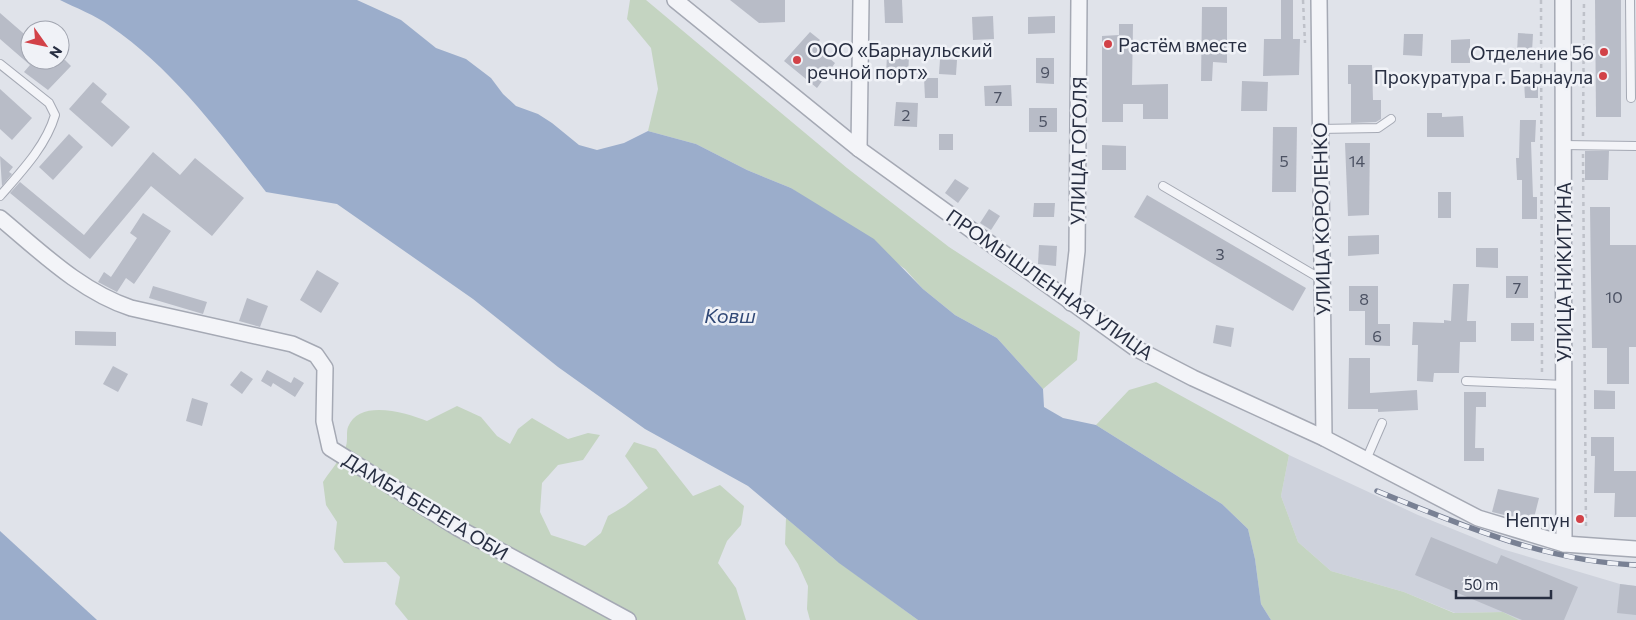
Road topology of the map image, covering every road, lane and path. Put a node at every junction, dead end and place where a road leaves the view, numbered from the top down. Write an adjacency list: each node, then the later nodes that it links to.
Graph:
1 (675, 0): 16 (street, ПРОМЫШЛЕННАЯ УЛИЦА)
2 (861, 0): 16 (street)
3 (1079, 0): 21 (street, УЛИЦА ГОГОЛЯ)
4 (1319, 0): 12 (street, УЛИЦА КОРОЛЕНКО)
5 (1542, 0): 23 (path)
6 (1562, 0): 13 (street, УЛИЦА НИКИТИНА)
7 (1584, 0): 14 (path)
8 (1630, 0): 10 (lane)
9 (0, 64): 18 (lane)
10 (1630, 98)
11 (1391, 119): 12 (lane)
12 (1319, 129): 20 (street, УЛИЦА КОРОЛЕНКО)
13 (1563, 145): 14 (lane); 24 (street, УЛИЦА НИКИТИНА)
14 (1583, 145): 15 (lane); 28 (path)
15 (1636, 146)
16 (859, 149): 21 (street, ПРОМЫШЛЕННАЯ УЛИЦА)
17 (1162, 186): 20 (lane)
18 (0, 196)
19 (0, 218): 31 (street, ДАМБА БЕРЕГА ОБИ)
20 (1321, 280): 26 (street, УЛИЦА КОРОЛЕНКО)
21 (1071, 303): 26 (street, ПРОМЫШЛЕННАЯ УЛИЦА)
22 (1466, 381): 23 (lane)
23 (1542, 384): 24 (lane)
24 (1564, 384): 29 (street, УЛИЦА НИКИТИНА)
25 (1382, 423): 27 (lane)
26 (1324, 438): 27 (street, ПРОМЫШЛЕННАЯ УЛИЦА)
27 (1366, 460): 29 (street, ПРОМЫШЛЕННАЯ УЛИЦА)
28 (1586, 529)
29 (1564, 544): 30 (street, ПРОМЫШЛЕННАЯ УЛИЦА)
30 (1636, 548)
31 (628, 620)

